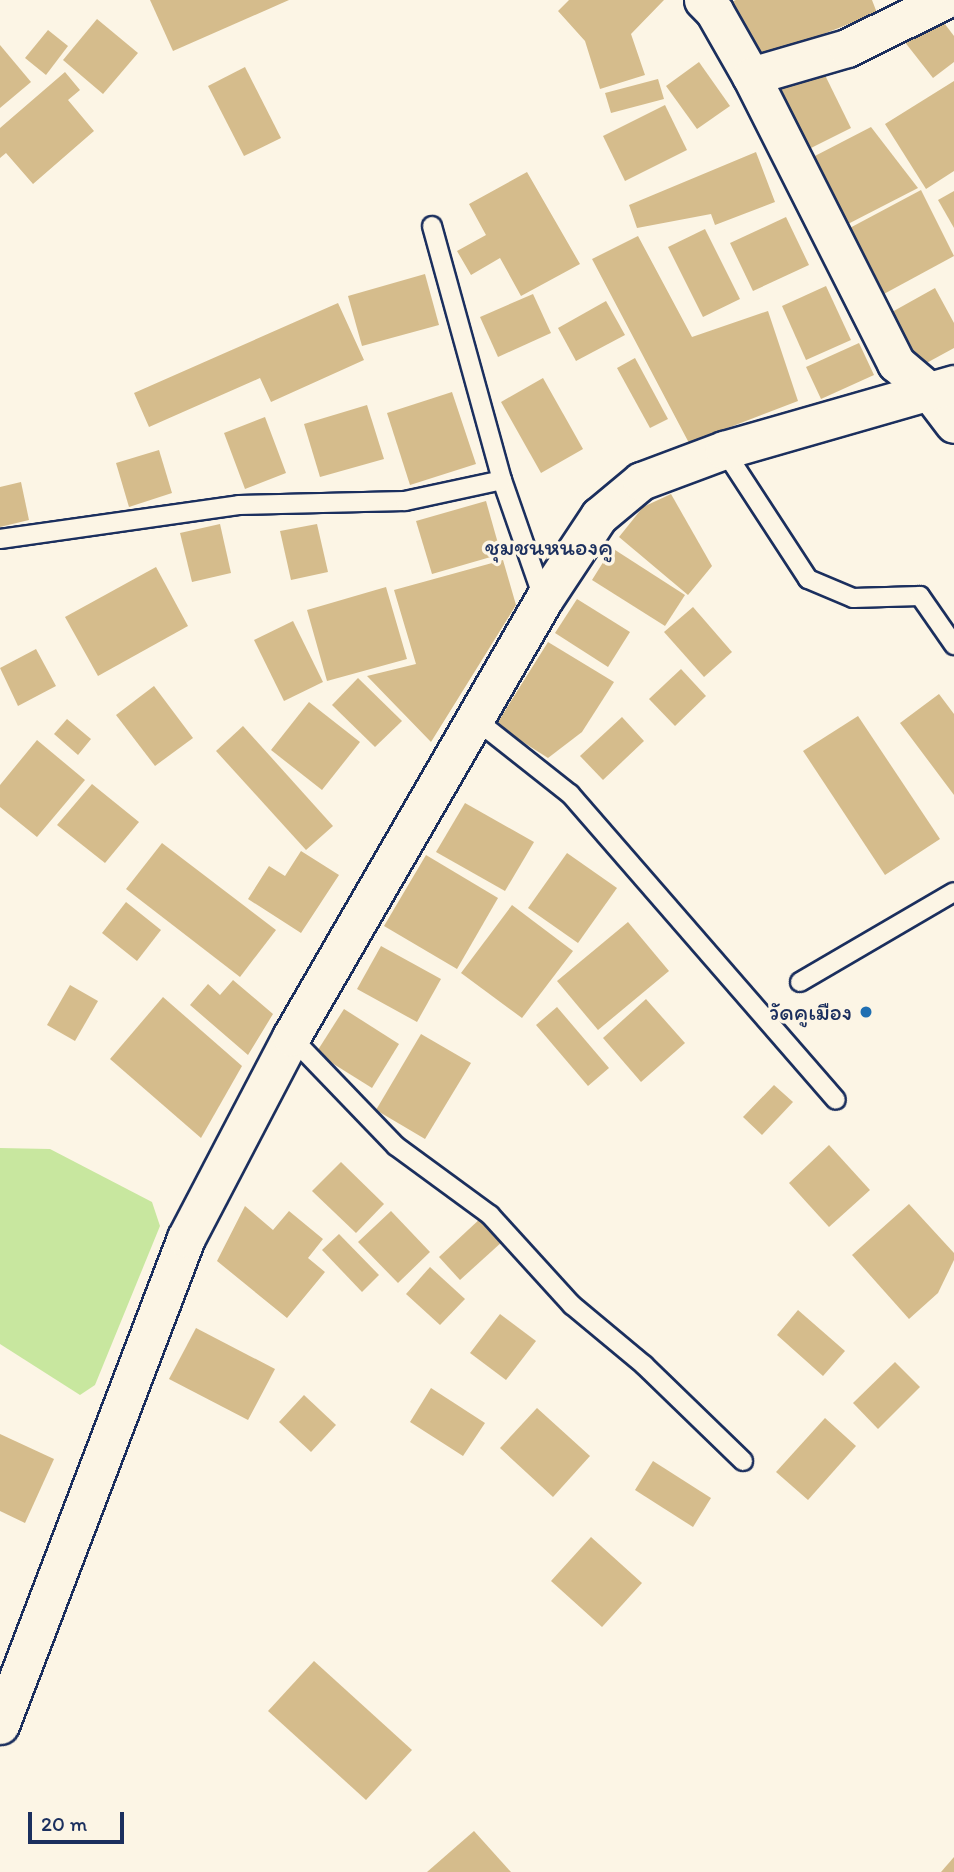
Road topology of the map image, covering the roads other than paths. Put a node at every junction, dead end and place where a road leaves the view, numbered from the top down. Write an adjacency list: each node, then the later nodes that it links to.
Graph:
1 (703, 0): 3 (street)
2 (944, 0): 3 (street)
3 (751, 76): 5 (street)
4 (432, 226): 8 (lane)
5 (942, 388): 6 (street); 7 (street)
6 (954, 424)
7 (724, 450): 10 (street); 11 (lane)
8 (502, 480): 9 (lane); 10 (lane)
9 (0, 540)
10 (544, 599): 12 (street)
11 (954, 645)
12 (475, 719): 15 (street); 16 (lane)
13 (954, 892): 14 (lane)
14 (800, 982)
15 (291, 1037): 17 (lane); 18 (street)
16 (836, 1100)
17 (743, 1461)
18 (0, 1725)

